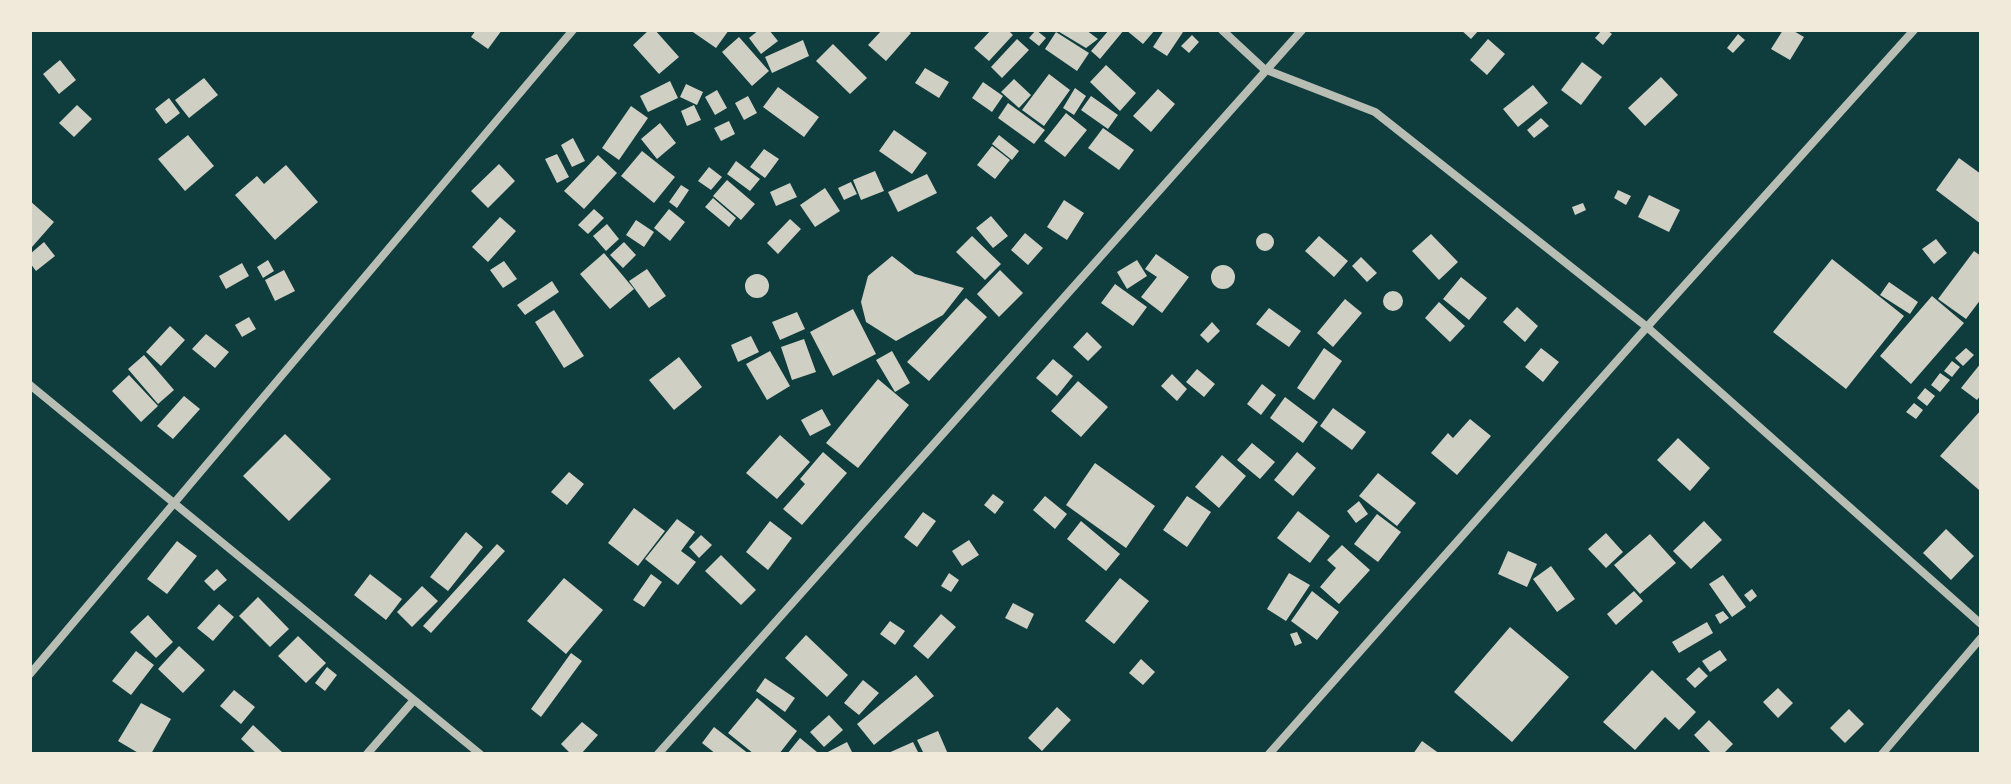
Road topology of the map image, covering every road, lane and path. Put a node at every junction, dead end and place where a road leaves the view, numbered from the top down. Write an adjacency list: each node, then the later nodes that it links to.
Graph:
1 (573, 30): 8 (street)
2 (1222, 30): 5 (street)
3 (1302, 30): 5 (street)
4 (1914, 30): 6 (street)
5 (1264, 69): 6 (street); 15 (street)
6 (1647, 327): 9 (street); 16 (street)
7 (30, 385): 8 (street)
8 (173, 503): 11 (street); 12 (street)
9 (1981, 624)
10 (1981, 638): 17 (street)
11 (30, 674)
12 (414, 700): 13 (street); 14 (street)
13 (367, 754)
14 (480, 754)
15 (658, 754)
16 (1269, 754)
17 (1882, 754)

